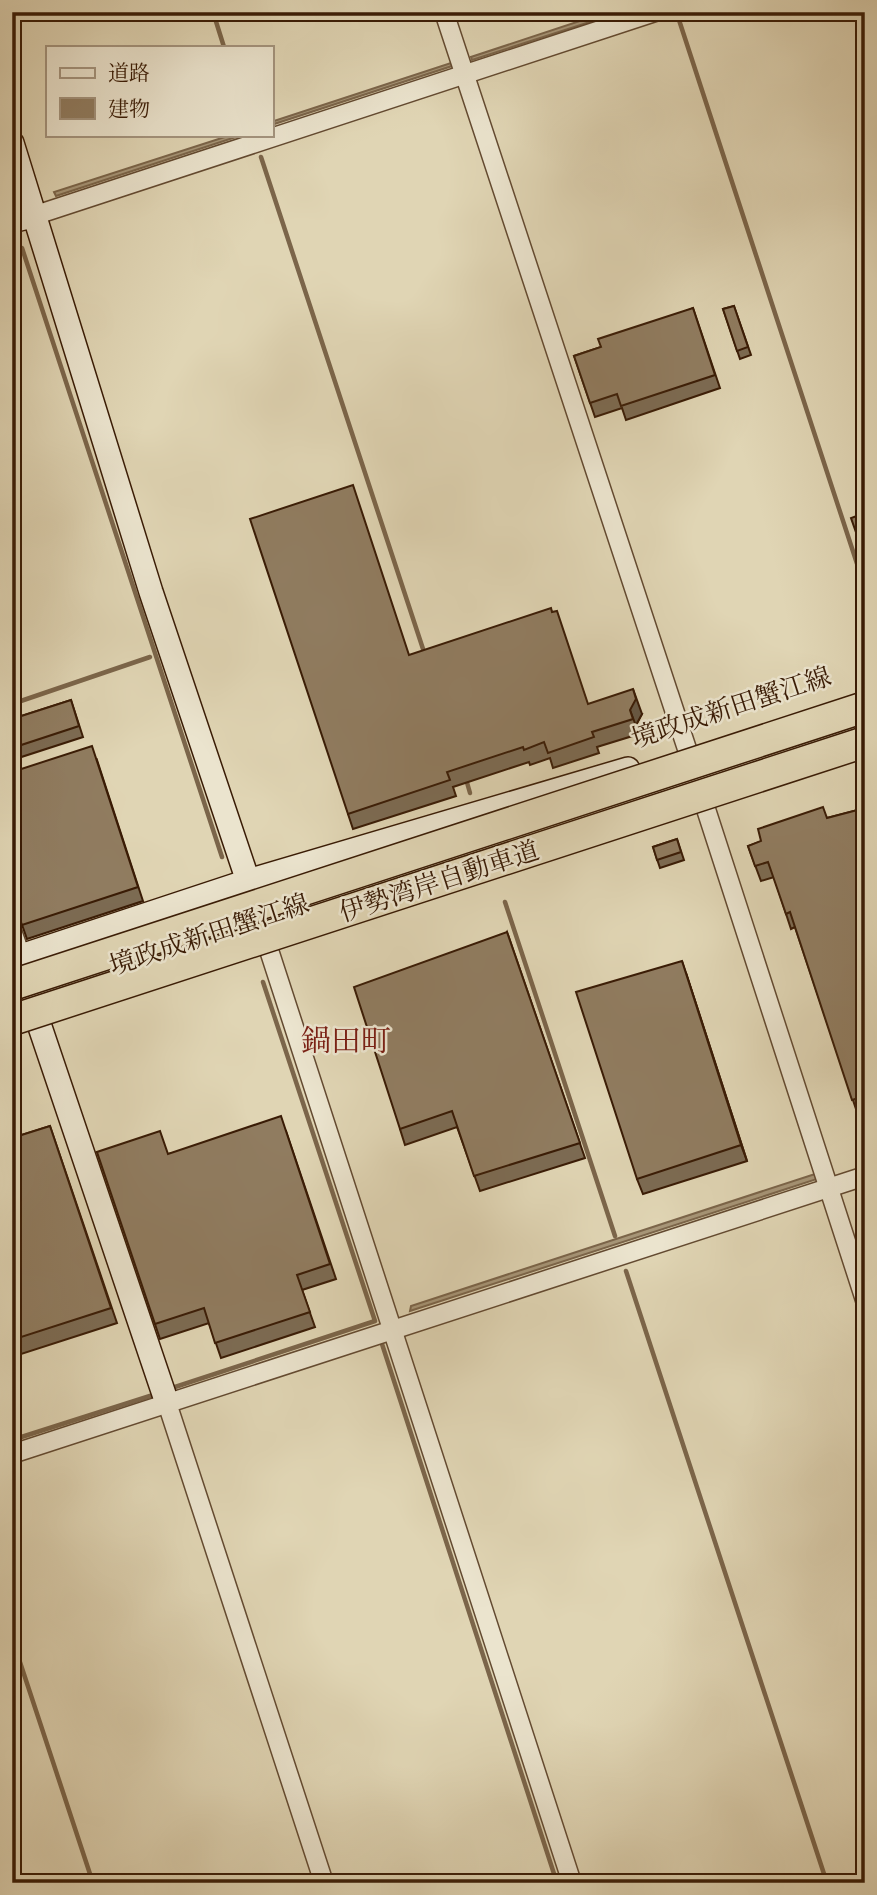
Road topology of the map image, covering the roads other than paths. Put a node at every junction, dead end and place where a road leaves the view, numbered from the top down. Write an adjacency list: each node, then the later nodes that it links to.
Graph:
1 (444, 12): 3 (street)
2 (655, 12): 3 (street)
3 (464, 74): 5 (street); 11 (street)
4 (12, 143): 5 (main road)
5 (36, 215): 6 (main road); 13 (main road)
6 (12, 221)
7 (865, 693): 11 (main road, 境政成新田蟹江線)
8 (865, 707): 17 (highway, 伊勢湾岸自動車道, bridge)
9 (865, 742): 18 (highway, 伊勢湾岸自動車道, bridge)
10 (865, 751): 12 (main road, 境政成新田蟹江線)
11 (688, 752): 13 (main road, 境政成新田蟹江線)
12 (703, 800): 15 (main road, 境政成新田蟹江線); 21 (street)
13 (248, 881): 15 (main road); 16 (main road, 境政成新田蟹江線)
14 (12, 931): 16 (street)
15 (267, 944): 18 (main road, 境政成新田蟹江線); 23 (street)
16 (17, 957)
17 (12, 985)
18 (25, 1021): 19 (main road, 境政成新田蟹江線); 24 (main road)
19 (12, 1031)
20 (865, 1176): 21 (street)
21 (828, 1189): 22 (street); 23 (street)
22 (865, 1300)
23 (391, 1330): 24 (street); 27 (street)
24 (167, 1403): 25 (street); 26 (street)
25 (12, 1454)
26 (324, 1883)
27 (572, 1883)

